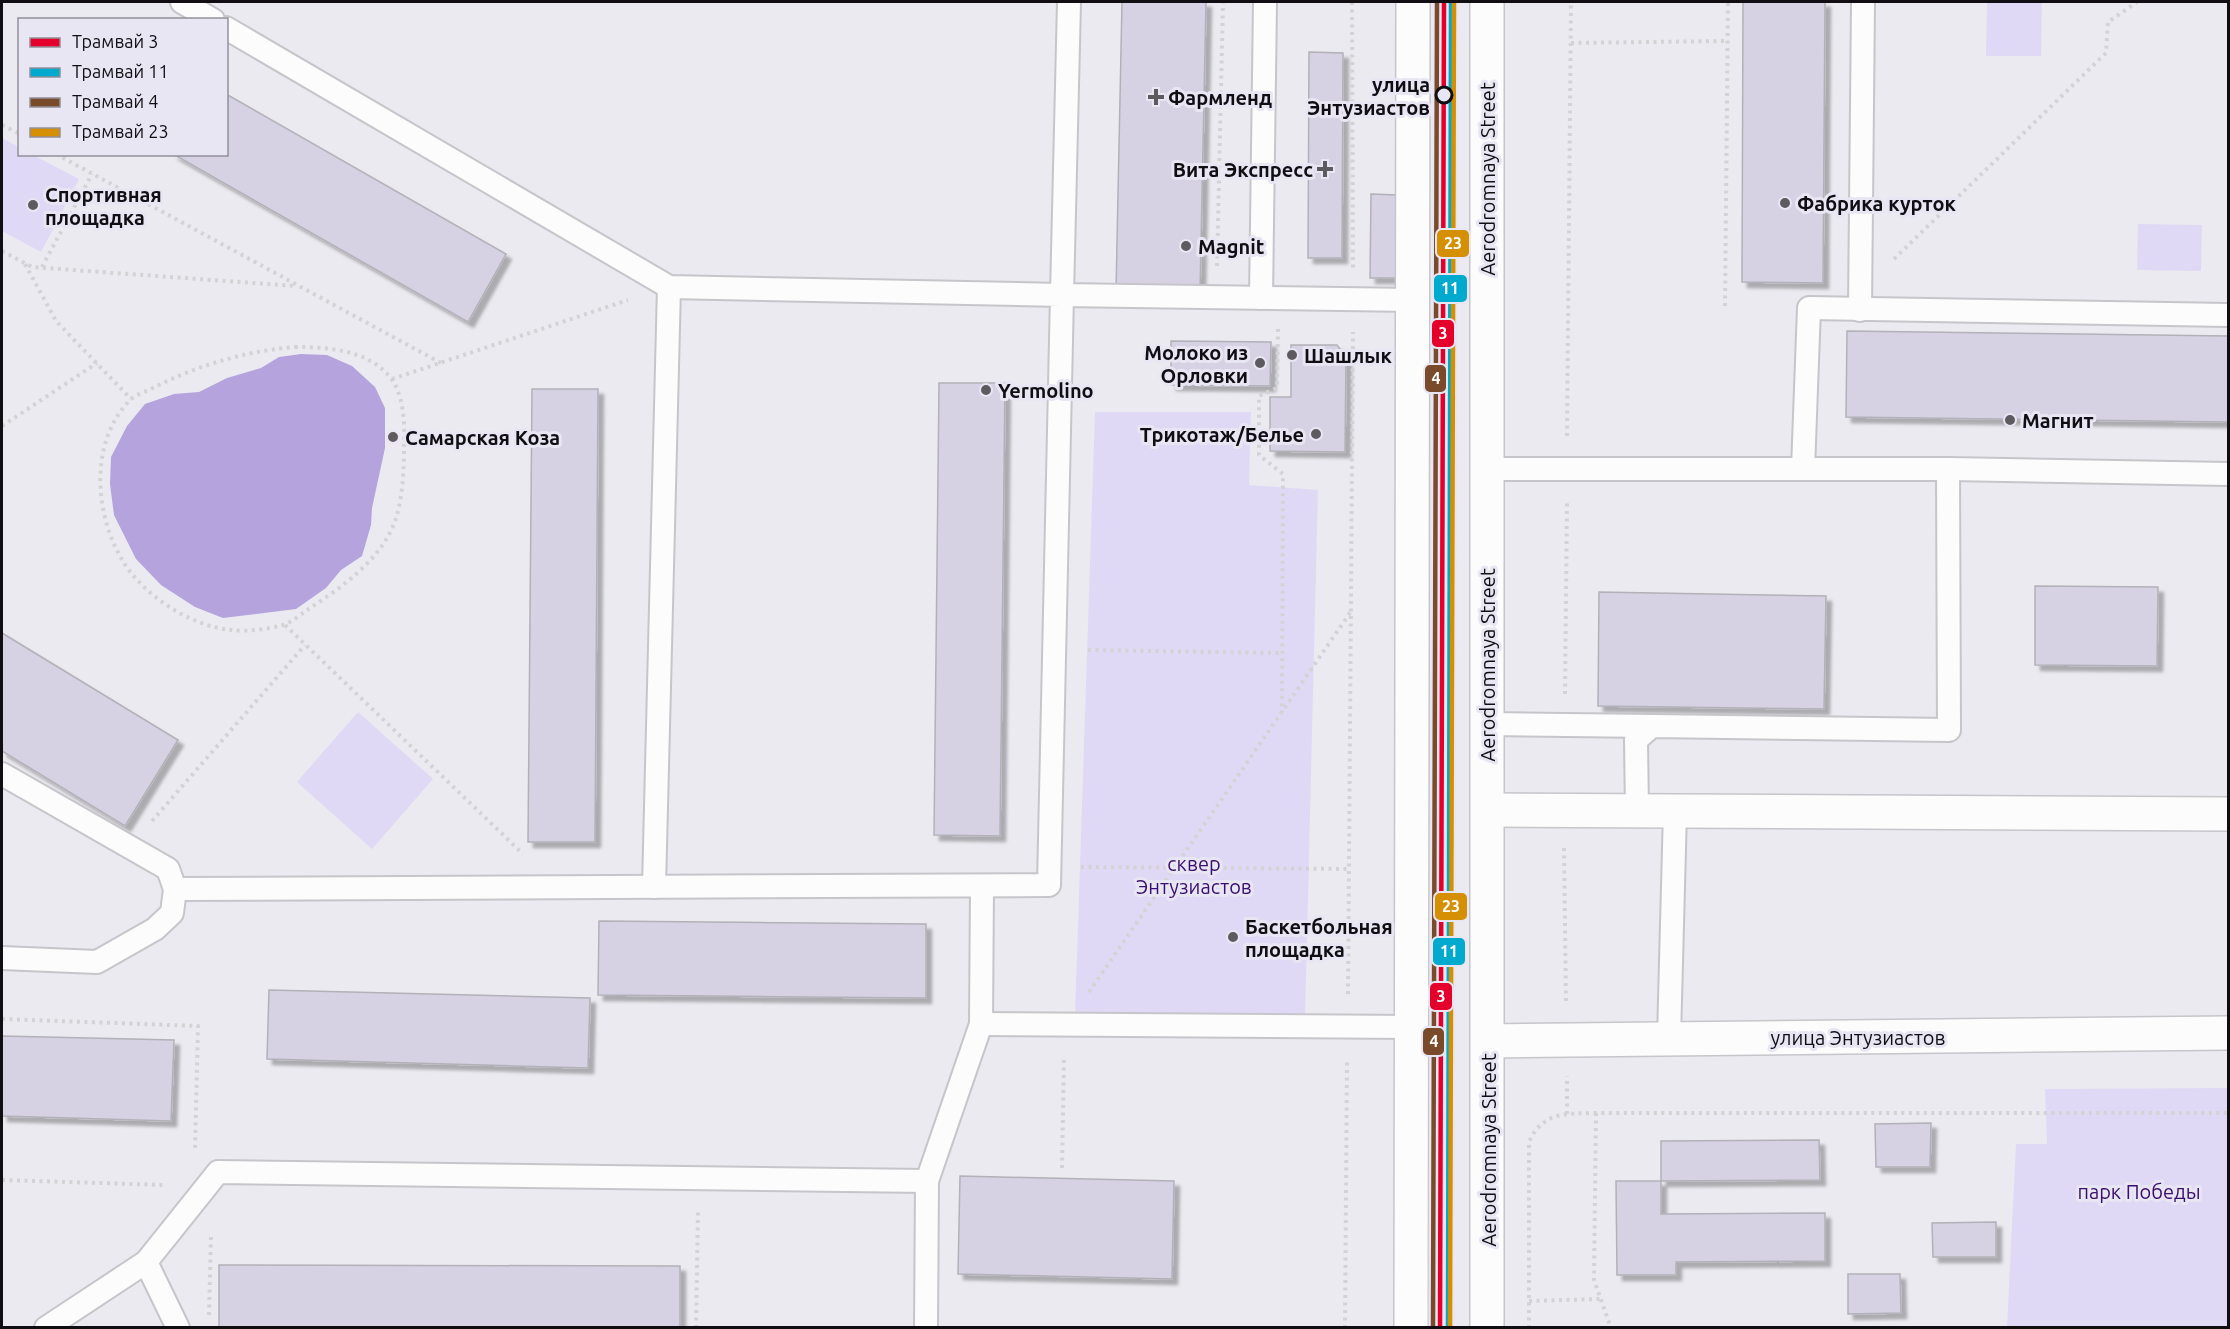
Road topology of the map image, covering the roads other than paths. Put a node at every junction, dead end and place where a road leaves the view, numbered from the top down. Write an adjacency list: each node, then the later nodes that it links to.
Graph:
1 (182, 2): 7 (lane)
2 (1069, 2): 10 (lane)
3 (1265, 2): 11 (lane)
4 (1413, 2): 12 (main road)
5 (1487, 2): 15 (main road, Aerodromnaya Street)
6 (1863, 2): 13 (lane)
7 (210, 18)
8 (228, 29): 9 (lane)
9 (669, 287): 10 (lane); 27 (lane)
10 (1062, 295): 11 (lane); 26 (lane)
11 (1261, 298): 12 (lane)
12 (1413, 300): 31 (main road)
13 (1860, 302): 14 (lane); 16 (lane)
14 (2229, 315)
15 (1486, 469): 16 (lane); 19 (main road, Aerodromnaya Street)
16 (1803, 469): 17 (lane)
17 (1948, 469): 18 (lane); 20 (lane)
18 (2229, 474)
19 (1488, 724): 20 (lane); 22 (main road, Aerodromnaya Street)
20 (1652, 726): 23 (lane)
21 (2, 774): 28 (lane)
22 (1489, 810): 23 (main road); 34 (main road, Aerodromnaya Street)
23 (1637, 811): 24 (main road)
24 (1676, 811): 25 (main road); 33 (lane)
25 (2229, 814)
26 (982, 886): 27 (lane); 30 (lane)
27 (654, 887): 28 (lane)
28 (175, 890): 29 (lane)
29 (2, 958)
30 (981, 1024): 31 (lane); 35 (lane)
31 (1412, 1027): 40 (main road)
32 (2229, 1034): 33 (main road, улица Энтузиастов)
33 (1669, 1038): 34 (main road, улица Энтузиастов)
34 (1488, 1041): 41 (main road, Aerodromnaya Street)
35 (927, 1180): 36 (lane); 39 (lane)
36 (146, 1262): 37 (lane); 38 (lane)
37 (46, 1328)
38 (177, 1328)
39 (926, 1328)
40 (1412, 1328)
41 (1487, 1328)

